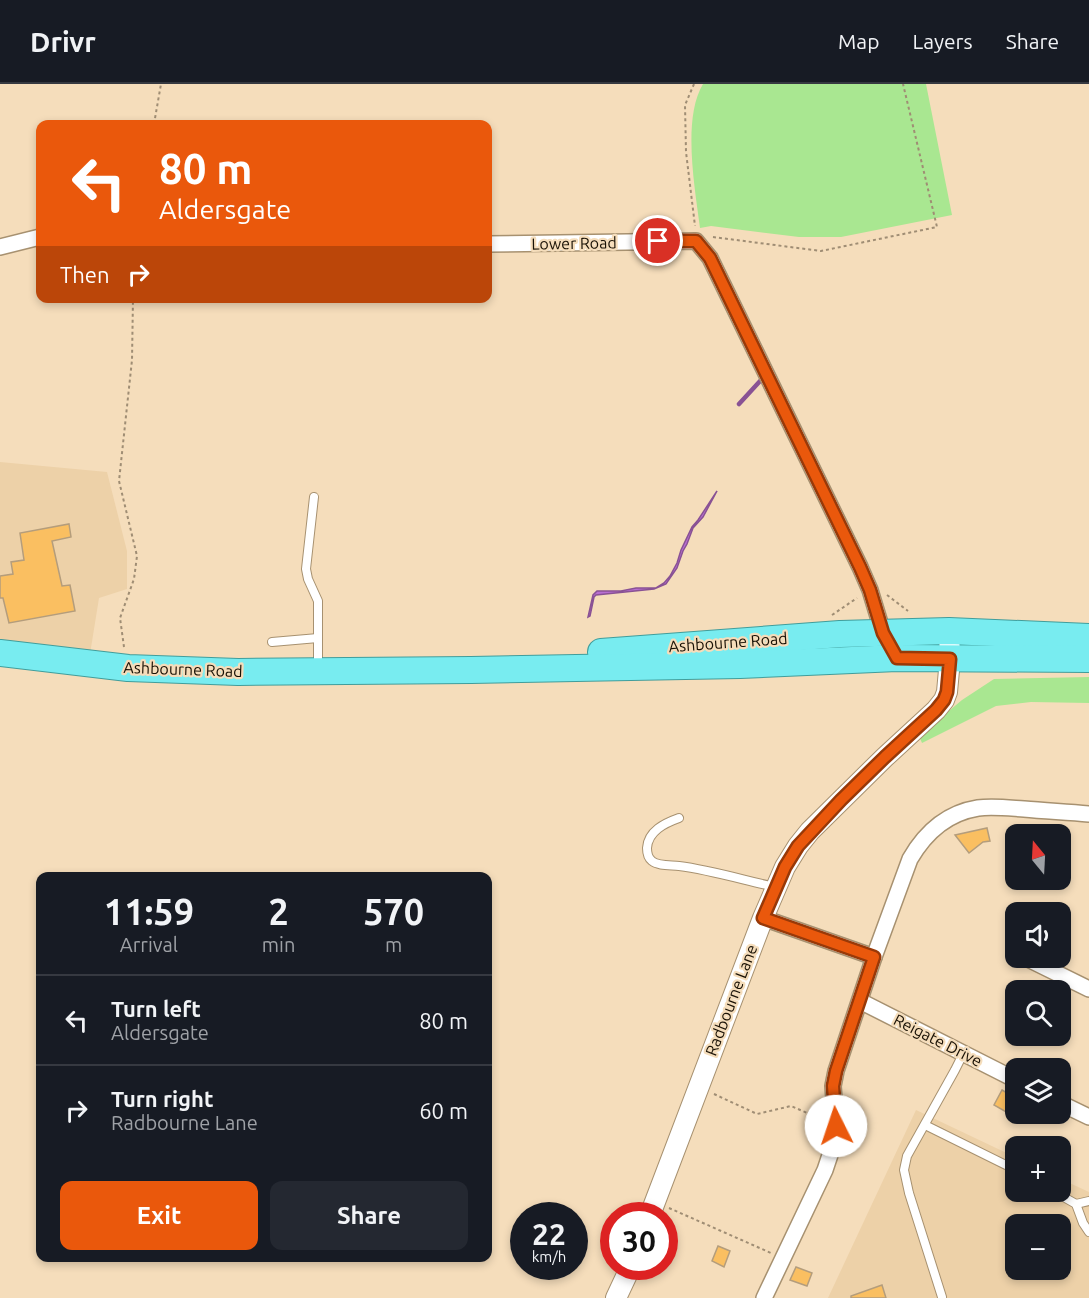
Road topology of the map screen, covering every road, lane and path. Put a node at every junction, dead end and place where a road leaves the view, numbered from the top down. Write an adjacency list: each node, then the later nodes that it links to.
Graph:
1 (161, 84): 4 (path)
2 (694, 84): 6 (path)
3 (903, 84): 6 (path)
4 (155, 120)
5 (36, 238): 8 (street)
6 (696, 241): 7 (street, Lower Road); 12 (street)
7 (492, 244)
8 (0, 247)
9 (133, 303): 20 (path)
10 (314, 497): 14 (lane)
11 (949, 631): 12 (highway, Ashbourne Road); 13 (highway, Ashbourne Road); 19 (street, Radbourne Lane)
12 (883, 633): 17 (street); 21 (highway, Ashbourne Road)
13 (1089, 637)
14 (318, 638): 15 (lane); 22 (lane)
15 (272, 642)
16 (0, 652): 20 (highway, Ashbourne Road)
17 (897, 658): 19 (highway, Ashbourne Road); 21 (highway, Ashbourne Road)
18 (1089, 658): 19 (highway, Ashbourne Road)
19 (950, 659): 25 (street, Radbourne Lane)
20 (128, 668): 22 (highway, Ashbourne Road)
21 (368, 670): 22 (highway, Ashbourne Road)
22 (318, 671)
23 (1089, 814): 27 (street)
24 (679, 818): 25 (lane)
25 (775, 887): 26 (street, Radbourne Lane)
26 (763, 918): 27 (street); 33 (street, Radbourne Lane)
27 (874, 957): 30 (street)
28 (1046, 968): 29 (street)
29 (1089, 989)
30 (860, 1001): 31 (street, Reigate Drive); 37 (street)
31 (964, 1052): 32 (street, Reigate Drive); 36 (lane)
32 (1005, 1074)
33 (698, 1086): 37 (path); 41 (street, Radbourne Lane)
34 (1071, 1108): 35 (street)
35 (1089, 1117)
36 (925, 1125): 38 (lane); 47 (lane)
37 (836, 1126): 45 (street)
38 (1005, 1165)
39 (1071, 1201): 42 (lane)
40 (1089, 1201): 42 (lane)
41 (655, 1202)
42 (1076, 1204): 44 (lane)
43 (678, 1218): 45 (path)
44 (1089, 1232)
45 (783, 1258): 49 (street)
46 (624, 1280): 48 (street)
47 (942, 1297)
48 (616, 1298)
49 (764, 1298)

